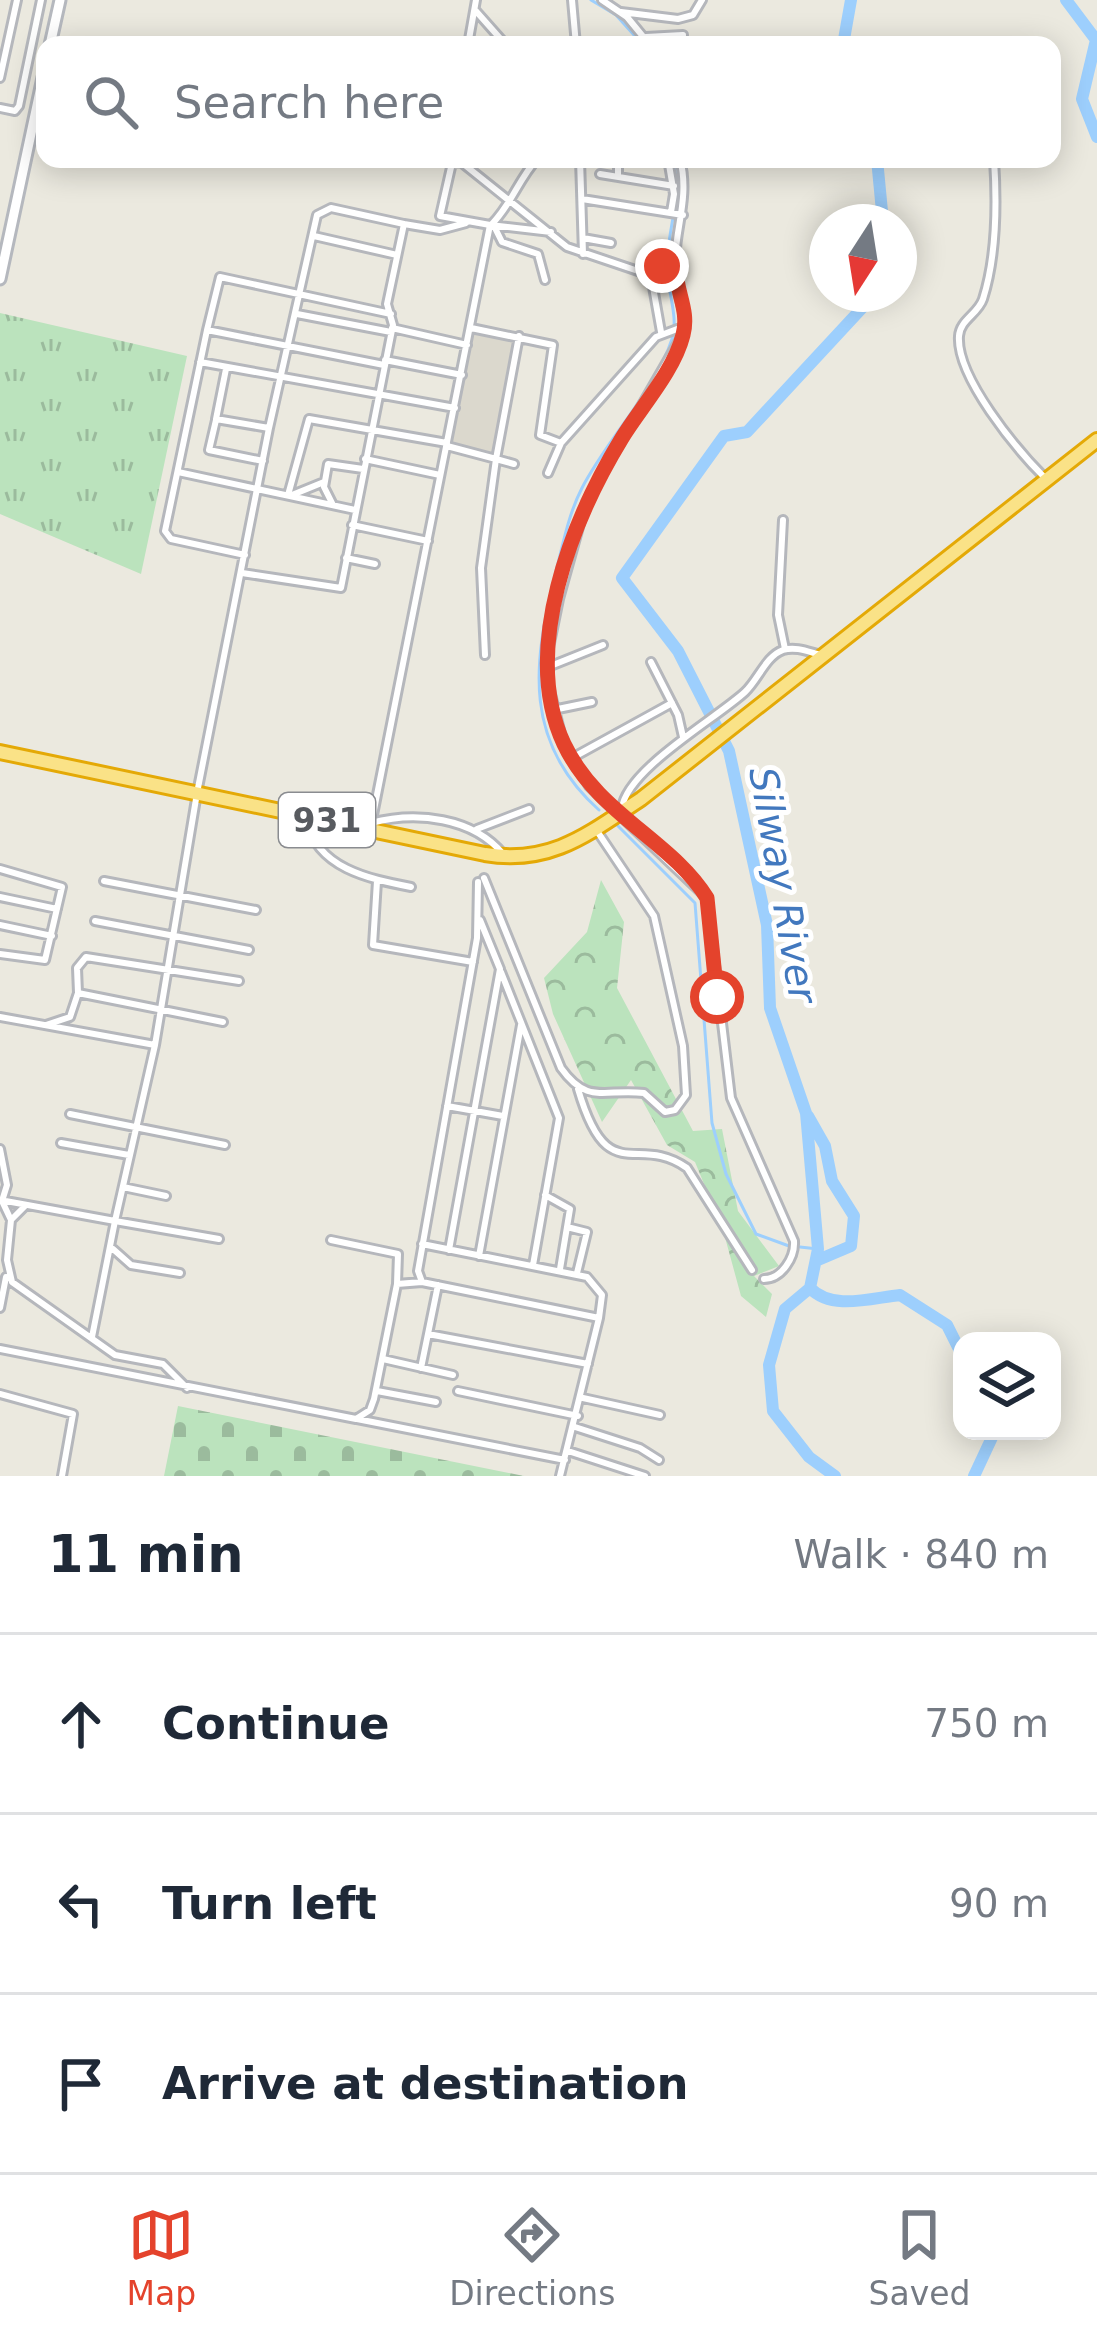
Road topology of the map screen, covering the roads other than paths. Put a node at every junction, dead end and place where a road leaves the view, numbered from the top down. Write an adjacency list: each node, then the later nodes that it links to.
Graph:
1 (16, 0): 17 (street)
2 (41, 0): 18 (street)
3 (59, 0): 11 (street)
4 (476, 0): 8 (street)
5 (572, 0): 14 (street)
6 (602, 0): 9 (street)
7 (702, 0): 9 (street)
8 (476, 10): 12 (street); 13 (street)
9 (621, 12): 15 (street)
10 (683, 35): 16 (street)
11 (52, 36)
12 (470, 36)
13 (498, 36)
14 (575, 36)
15 (643, 36)
16 (677, 36)
17 (0, 78)
18 (0, 108)
19 (36, 110): 48 (street)
20 (450, 168): 37 (street)
21 (469, 168): 31 (street)
22 (532, 168): 33 (street)
23 (580, 168): 32 (street)
24 (618, 168): 29 (street)
25 (670, 168): 30 (street)
26 (682, 168): 36 (street)
27 (994, 168): 82 (street)
28 (600, 174): 29 (street)
29 (618, 176): 30 (street)
30 (674, 186): 36 (street)
31 (500, 197): 33 (street); 35 (street)
32 (582, 199): 36 (street); 42 (street)
33 (511, 204): 34 (street); 35 (street)
34 (520, 210): 35 (street); 40 (street)
35 (504, 212): 39 (street)
36 (677, 214): 46 (street)
37 (469, 221): 38 (street); 39 (street)
38 (404, 224): 41 (street); 45 (street)
39 (492, 225): 40 (street); 49 (street); 53 (street)
40 (551, 232): 44 (street)
41 (314, 236): 45 (street); 50 (street)
42 (583, 238): 43 (street); 44 (street)
43 (611, 243)
44 (584, 254): 47 (street)
45 (397, 255): 52 (street)
46 (670, 263): 47 (street); 54 (street)
47 (644, 273): 57 (street)
48 (0, 279)
49 (545, 280)
50 (300, 295): 51 (street); 52 (street); 55 (street)
51 (297, 314): 56 (street); 60 (street)
52 (391, 314): 56 (street)
53 (471, 328): 58 (street); 59 (street)
54 (678, 328): 57 (street); 100 (street)
55 (207, 330): 60 (street); 61 (street)
56 (391, 330): 59 (street); 62 (street)
57 (661, 332): 72 (street)
58 (519, 336): 72 (street); 75 (street)
59 (467, 345): 64 (street)
60 (288, 346): 62 (street); 65 (street)
61 (200, 362): 63 (street); 79 (street)
62 (385, 362): 64 (street); 66 (street)
63 (226, 368): 65 (street); 68 (street)
64 (462, 375): 67 (street)
65 (281, 379): 66 (street); 70 (street)
66 (380, 393): 67 (street); 69 (street)
67 (455, 408): 73 (street)
68 (216, 419): 70 (street); 76 (street)
69 (372, 427): 73 (street); 74 (street); 85 (street)
70 (269, 428): 76 (street)
71 (1097, 440): 82 (highway, 931)
72 (561, 443): 80 (street)
73 (447, 445): 75 (street); 81 (street)
74 (365, 459): 78 (street); 81 (street)
75 (496, 459): 77 (street); 97 (street)
76 (263, 461): 84 (street)
77 (514, 464)
78 (363, 470): 83 (street); 87 (street)
79 (178, 472): 84 (street); 91 (street)
80 (548, 473)
81 (440, 475): 90 (street)
82 (1047, 480): 98 (highway, 931)
83 (324, 482): 85 (street); 86 (street)
84 (258, 489): 85 (street); 91 (street)
85 (288, 495): 86 (street)
86 (332, 505): 87 (street)
87 (355, 510): 89 (street)
88 (783, 520): 96 (street)
89 (352, 525): 90 (street); 92 (street)
90 (428, 541): 111 (street)
91 (245, 555): 94 (street)
92 (346, 558): 93 (street); 94 (street)
93 (375, 564)
94 (242, 573): 107 (street)
95 (604, 645): 100 (street)
96 (785, 650): 98 (street); 104 (street)
97 (485, 656)
98 (828, 657): 109 (highway, 931)
99 (651, 662): 102 (street)
100 (548, 667): 103 (street)
101 (592, 702): 103 (street)
102 (672, 703): 104 (street); 106 (street)
103 (553, 710): 106 (street)
104 (684, 735): 109 (street)
105 (0, 752): 107 (highway, 931)
106 (572, 758): 109 (street)
107 (197, 793): 110 (highway, 931); 119 (street)
108 (529, 809): 112 (street)
109 (621, 812): 113 (highway, 931); 171 (street)
110 (307, 816): 111 (highway, 931); 116 (street)
111 (370, 826): 112 (street); 114 (highway, 931)
112 (477, 829): 114 (street)
113 (596, 829): 114 (highway, 931); 141 (street)
114 (506, 857)
115 (0, 869): 121 (street)
116 (377, 880): 118 (street); 130 (street)
117 (104, 881): 119 (street)
118 (411, 886)
119 (181, 896): 122 (street); 127 (street)
120 (0, 897): 121 (street)
121 (57, 909): 126 (street)
122 (256, 910)
123 (480, 919): 130 (street); 133 (street); 141 (street)
124 (95, 921): 127 (street)
125 (0, 925): 126 (street)
126 (52, 936): 129 (street)
127 (174, 938): 128 (street); 131 (street)
128 (249, 950)
129 (0, 953)
130 (472, 962): 142 (street)
131 (169, 969): 132 (street); 134 (street); 135 (street)
132 (238, 981)
133 (500, 981): 138 (street); 143 (street)
134 (78, 994): 135 (street); 139 (street)
135 (161, 1010): 137 (street); 140 (street)
136 (0, 1017): 139 (street)
137 (223, 1022)
138 (522, 1022): 145 (street); 152 (street)
139 (46, 1025): 140 (street)
140 (154, 1045): 146 (street)
141 (578, 1089): 167 (street)
142 (447, 1106): 143 (street); 161 (street)
143 (474, 1111): 145 (street); 163 (street)
144 (70, 1114): 146 (street)
145 (503, 1116): 164 (street)
146 (137, 1127): 148 (street); 150 (street)
147 (61, 1143): 150 (street)
148 (225, 1145)
149 (0, 1149): 154 (street)
150 (129, 1155): 151 (street)
151 (123, 1187): 153 (street); 157 (street)
152 (545, 1195): 158 (street); 165 (street)
153 (166, 1196)
154 (1, 1200): 155 (street); 156 (street)
155 (26, 1205): 156 (street); 157 (street)
156 (11, 1220): 170 (street)
157 (115, 1221): 159 (street); 162 (street)
158 (568, 1229): 166 (street); 169 (street)
159 (220, 1239)
160 (331, 1240): 173 (street)
161 (422, 1244): 163 (street); 172 (street)
162 (111, 1247): 168 (street); 178 (street)
163 (449, 1250): 164 (street)
164 (479, 1256): 165 (street)
165 (533, 1265): 166 (street)
166 (560, 1269): 169 (street)
167 (752, 1270)
168 (180, 1273)
169 (577, 1273): 176 (street)
170 (7, 1274): 175 (street); 178 (street)
171 (764, 1279)
172 (417, 1281): 173 (street); 174 (street)
173 (397, 1284): 180 (street)
174 (438, 1285): 176 (street); 177 (street)
175 (0, 1308)
176 (599, 1318): 181 (street)
177 (428, 1334): 181 (street); 182 (street)
178 (92, 1337): 184 (street)
179 (0, 1349): 184 (street)
180 (383, 1359): 182 (street); 185 (street)
181 (588, 1364): 188 (street)
182 (421, 1368): 183 (street)
183 (453, 1375)
184 (187, 1388): 193 (street)
185 (377, 1390): 189 (street); 190 (street)
186 (458, 1391): 192 (street)
187 (0, 1394): 198 (street)
188 (583, 1397): 191 (street); 192 (street)
189 (436, 1402)
190 (370, 1410): 193 (street); 194 (street)
191 (661, 1415)
192 (578, 1417): 195 (street)
193 (356, 1419): 194 (street)
194 (374, 1423): 196 (street)
195 (575, 1427): 196 (street); 197 (street)
196 (566, 1456): 199 (street); 200 (street)
197 (659, 1460)
198 (62, 1476)
199 (560, 1476)
200 (645, 1476)

